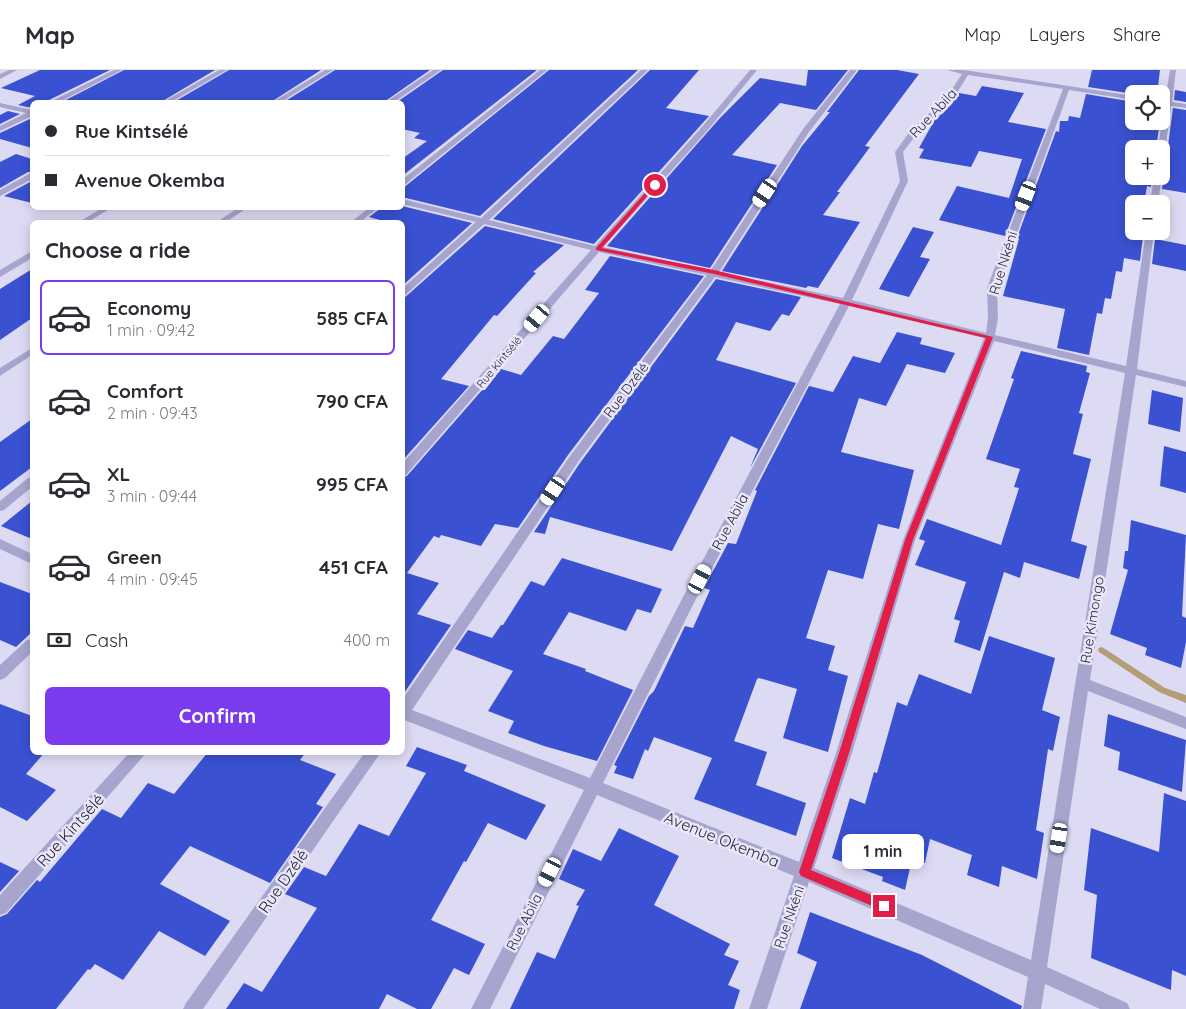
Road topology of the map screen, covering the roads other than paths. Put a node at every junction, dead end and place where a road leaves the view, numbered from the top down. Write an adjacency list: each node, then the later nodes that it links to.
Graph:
1 (14, 70): 13 (street)
2 (119, 70): 17 (street)
3 (224, 70): 18 (street)
4 (330, 70): 19 (street)
5 (438, 70): 20 (street)
6 (544, 70): 28 (street)
7 (645, 70): 37 (street)
8 (754, 70): 39 (street, Rue Kintsélé)
9 (854, 70): 41 (street, Rue Dzélé)
10 (950, 70): 12 (street)
11 (1173, 70): 14 (street)
12 (966, 73): 15 (street); 44 (street, Rue Abila)
13 (0, 77)
14 (1169, 85)
15 (1067, 87): 16 (street); 45 (street, Rue Nkéni)
16 (1125, 97)
17 (58, 100)
18 (171, 100)
19 (280, 100)
20 (393, 100)
21 (1170, 104): 23 (street)
22 (0, 105): 24 (street)
23 (1186, 106)
24 (30, 112)
25 (30, 113): 26 (street)
26 (0, 129)
27 (30, 177): 29 (street)
28 (405, 182)
29 (0, 193)
30 (405, 202): 37 (street)
31 (104, 210): 34 (street)
32 (240, 210): 35 (street)
33 (371, 210): 36 (street)
34 (86, 220)
35 (224, 220)
36 (359, 220)
37 (482, 221): 39 (street); 43 (street)
38 (1149, 240): 47 (street, Rue Kimongo)
39 (598, 249): 41 (street); 50 (street, Rue Kintsélé)
40 (30, 255): 42 (street)
41 (714, 272): 44 (street); 58 (street, Rue Dzélé)
42 (0, 274)
43 (405, 292)
44 (846, 302): 45 (street); 63 (street, Rue Abila)
45 (990, 337): 47 (street); 64 (street, Rue Nkéni)
46 (30, 352): 48 (street)
47 (1131, 371): 49 (street); 57 (street, Rue Kimongo)
48 (0, 373)
49 (1186, 384)
50 (405, 469)
51 (30, 483): 52 (street)
52 (0, 507)
53 (0, 544): 54 (street)
54 (30, 558)
55 (30, 646): 56 (street)
56 (0, 674)
57 (1083, 683): 60 (street); 66 (street, Rue Kimongo)
58 (405, 709)
59 (405, 713): 63 (street, Avenue Okemba)
60 (1186, 723)
61 (137, 755): 65 (street, Rue Kintsélé)
62 (372, 755): 67 (street, Rue Dzélé)
63 (593, 786): 64 (street, Avenue Okemba); 68 (street, Rue Abila)
64 (804, 872): 66 (street, Avenue Okemba); 69 (street, Rue Nkéni)
65 (0, 907)
66 (1038, 973): 70 (street, Rue Kimongo); 71 (street, Avenue Okemba)
67 (192, 1009)
68 (480, 1009)
69 (758, 1009)
70 (1032, 1009)
71 (1122, 1009)

